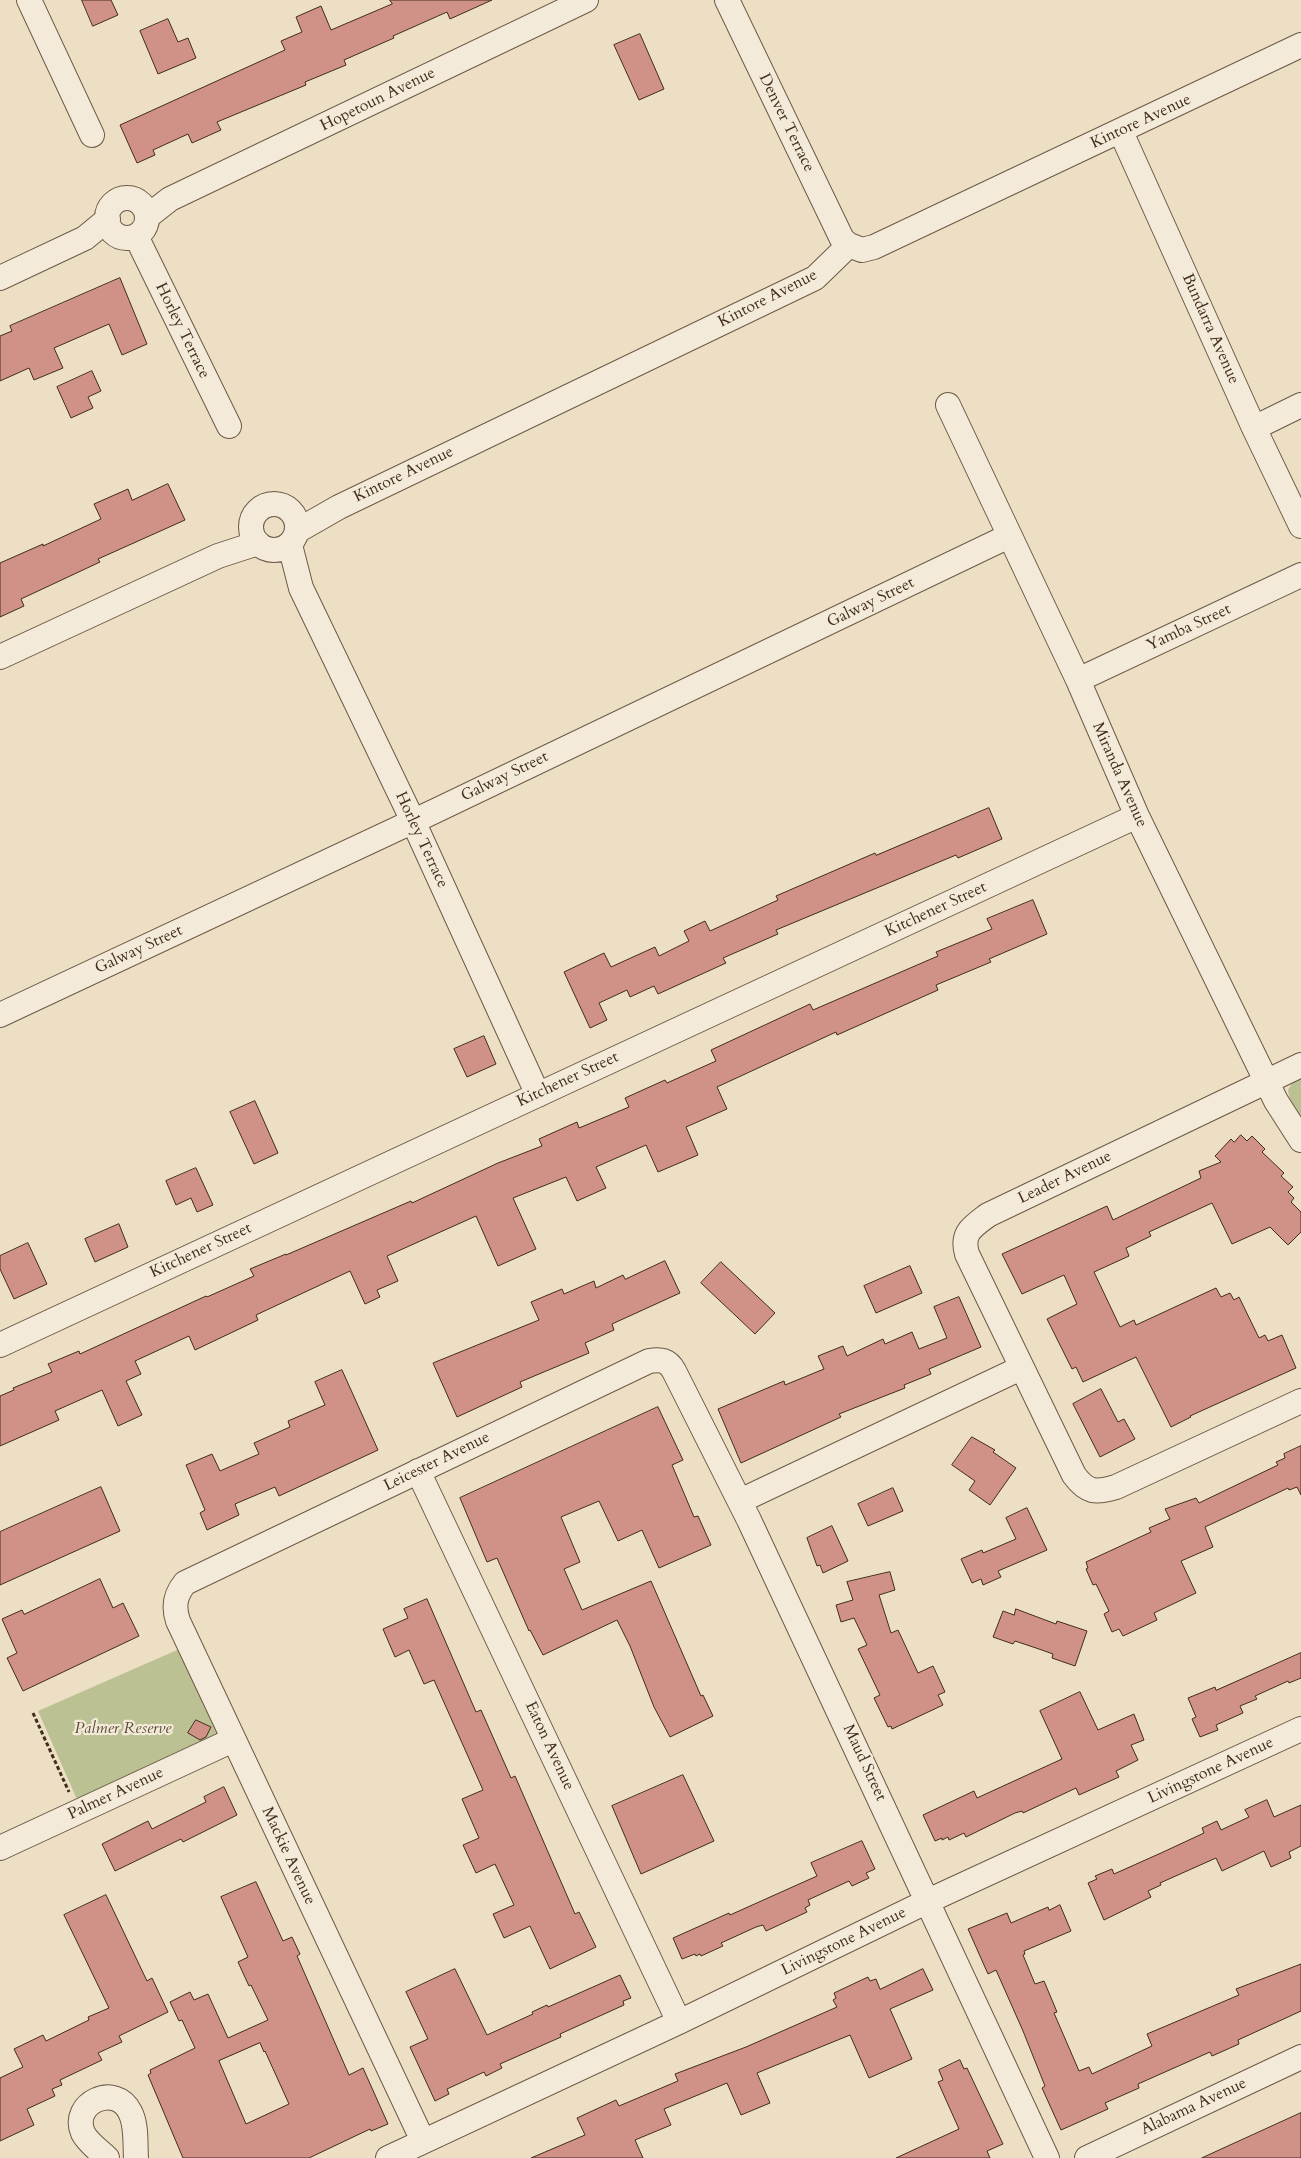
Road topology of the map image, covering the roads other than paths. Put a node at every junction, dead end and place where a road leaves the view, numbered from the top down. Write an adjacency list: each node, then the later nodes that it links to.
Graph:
1 (30, 0): 6 (street)
2 (586, 0): 7 (street, Hopetoun Avenue)
3 (727, 0): 8 (street, Denver Terrace)
4 (1301, 45): 5 (street, Kintore Avenue)
5 (1121, 132): 8 (street, Kintore Avenue); 13 (street, Bundarra Avenue)
6 (92, 135)
7 (129, 222): 9 (street, Hopetoun Avenue); 12 (street, Horley Terrace)
8 (849, 245): 15 (street, Kintore Avenue)
9 (0, 278)
10 (948, 405): 16 (street, Miranda Avenue)
11 (1301, 405): 13 (street)
12 (229, 426)
13 (1254, 428): 14 (street, Bundarra Avenue)
14 (1301, 526)
15 (277, 536): 18 (street, Kintore Avenue); 21 (street, Horley Terrace)
16 (1009, 536): 19 (street, Miranda Avenue); 21 (street, Galway Street)
17 (1301, 575): 19 (street, Yamba Street)
18 (0, 658)
19 (1078, 680): 20 (street, Miranda Avenue)
20 (1137, 816): 24 (street, Miranda Avenue); 25 (street, Kitchener Street)
21 (413, 821): 22 (street, Galway Street); 25 (street, Horley Terrace)
22 (0, 1015)
23 (1301, 1066): 24 (street, Leader Avenue)
24 (1268, 1082): 26 (street, Miranda Avenue); 28 (street, Leader Avenue)
25 (538, 1094): 27 (street, Kitchener Street)
26 (1301, 1140)
27 (0, 1345)
28 (1021, 1368): 30 (street, Leader Avenue); 32 (street)
29 (674, 1371): 31 (street, Leicester Avenue); 32 (street, Maud Street)
30 (1301, 1401)
31 (418, 1471): 33 (street, Leicester Avenue); 38 (street, Eaton Avenue)
32 (740, 1501): 37 (street, Maud Street)
33 (198, 1577): 35 (street, Mackie Avenue)
34 (1301, 1729): 37 (street, Livingstone Avenue)
35 (233, 1740): 36 (street, Palmer Avenue); 40 (street, Mackie Avenue)
36 (0, 1848)
37 (928, 1901): 38 (street, Livingstone Avenue); 44 (street, Maud Street)
38 (679, 2022): 40 (street, Livingstone Avenue)
39 (1301, 2057): 45 (street, Alabama Avenue)
40 (422, 2141): 43 (street, Livingstone Avenue)
41 (108, 2158): 42 (street)
42 (136, 2158)
43 (388, 2158)
44 (1047, 2158)
45 (1087, 2158)

